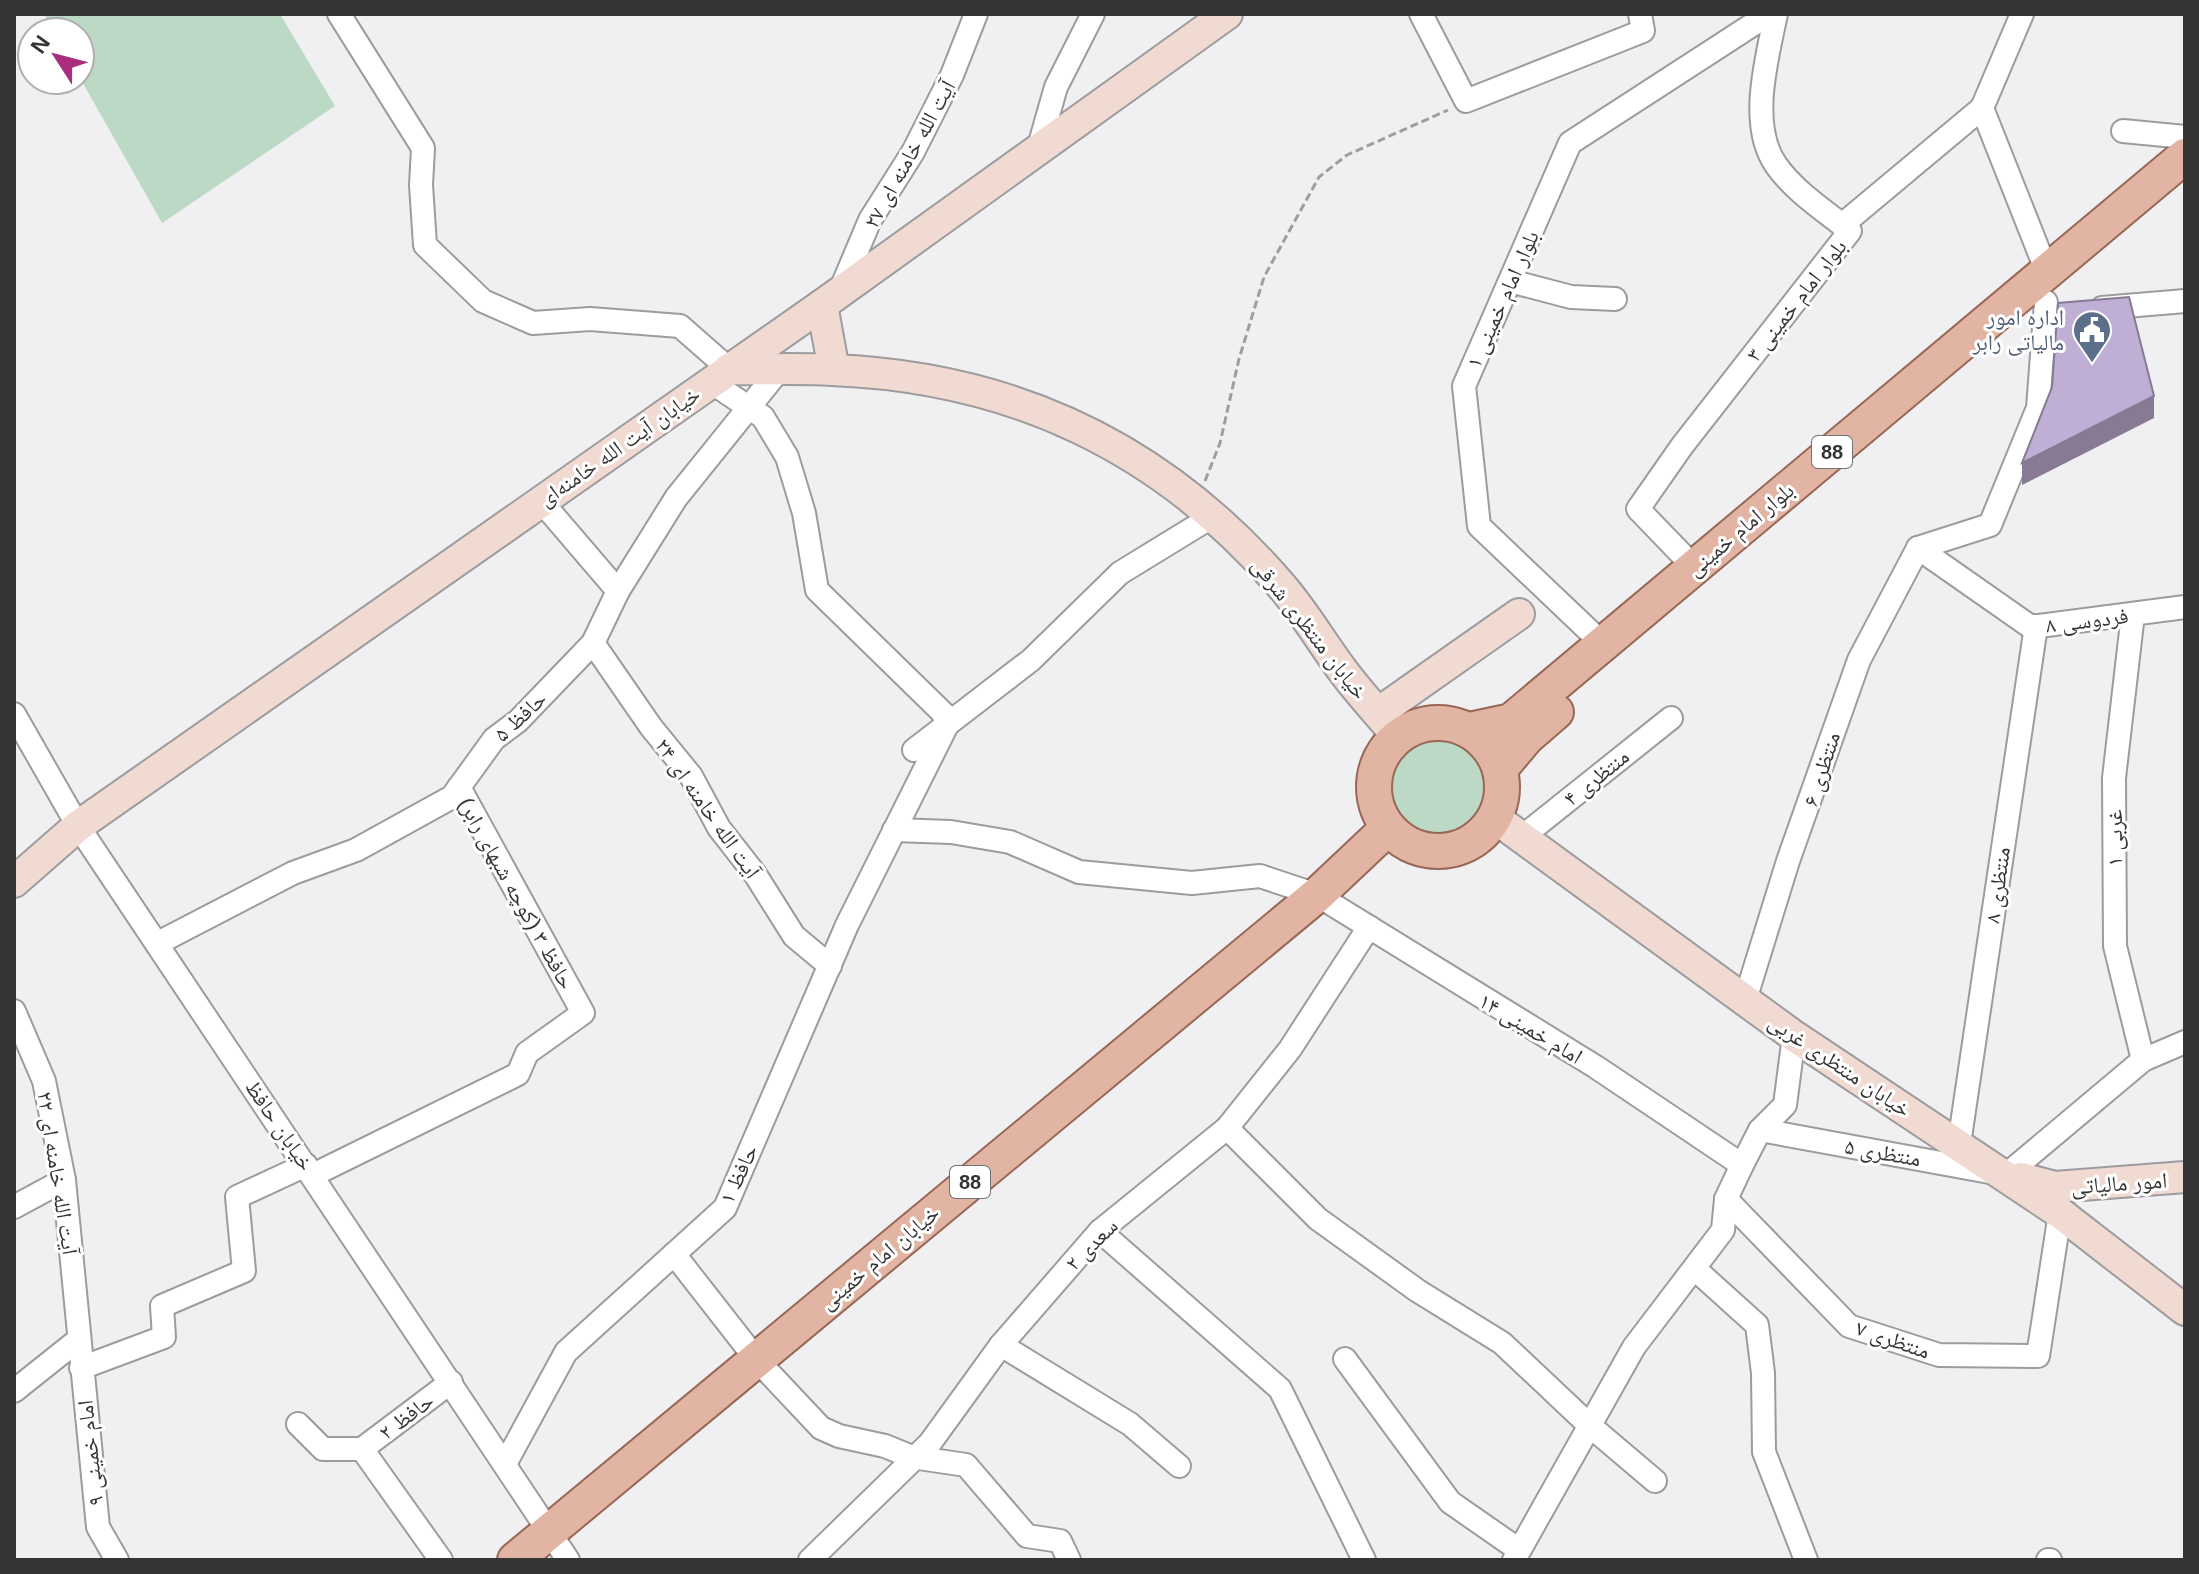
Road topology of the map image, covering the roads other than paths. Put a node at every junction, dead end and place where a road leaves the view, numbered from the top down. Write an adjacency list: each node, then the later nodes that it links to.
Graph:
1 (339, 14): 24 (street)
2 (976, 14): 18 (street, آیت الله خامنه ای ۲۷)
3 (1093, 14): 13 (street)
4 (1227, 14): 13 (main road, خیابان آیت الله خامنه‌ای)
5 (1421, 14): 6 (street)
6 (1640, 14)
7 (1769, 14): 17 (street, بلوار امام خمینی ۱)
8 (1776, 14): 16 (street, بلوار امام خمینی ۳)
9 (2022, 14): 10 (street)
10 (1982, 108): 16 (street); 20 (street)
11 (2123, 131): 12 (street)
12 (2185, 137)
13 (1038, 150): 18 (main road, خیابان آیت الله خامنه‌ای)
14 (2185, 156): 20 (main road, بلوار امام خمینی / 88)
15 (2185, 185): 20 (main road, بلوار امام خمینی / 88)
16 (1842, 225): 28 (street, بلوار امام خمینی ۳)
17 (1510, 281): 19 (street); 35 (street, بلوار امام خمینی ۱)
18 (831, 299): 23 (main road); 24 (main road, خیابان آیت الله خامنه‌ای)
19 (1615, 299)
20 (2055, 301): 21 (street); 27 (street); 28 (main road, بلوار امام خمینی / 88); 42 (main road, بلوار امام خمینی / 88)
21 (2185, 301)
22 (779, 370): 23 (main road, خیابان منتظری شرقی); 24 (main road, خیابان منتظری شرقی); 29 (street, حافظ ۵)
23 (834, 370): 26 (main road, خیابان منتظری شرقی)
24 (720, 375): 25 (main road, خیابان آیت الله خامنه‌ای); 39 (street)
25 (541, 501): 29 (street); 44 (main road, خیابان آیت الله خامنه‌ای)
26 (1205, 510): 38 (main road, خیابان منتظری شرقی); 39 (street)
27 (1918, 548): 33 (street, فردوسی ۸); 53 (street, منتظری ۶)
28 (1694, 567): 35 (main road, بلوار امام خمینی / 88)
29 (618, 591): 34 (street, حافظ ۵)
30 (2185, 607): 32 (street, فردوسی ۸)
31 (1519, 614): 38 (main road)
32 (2133, 614): 33 (street, فردوسی ۸); 57 (street, غربی ۱)
33 (2036, 626): 60 (street, منتظری ۸)
34 (593, 643): 43 (street, حافظ ۵); 52 (street, آیت الله خامنه ای ۲۴)
35 (1603, 644): 40 (main road, بلوار امام خمینی / 88)
36 (14, 714): 44 (street, خیابان حافظ)
37 (1671, 718): 45 (street, منتظری ۴)
38 (1388, 725): 40 (main road, 88); 46 (main road)
39 (946, 727): 41 (street); 47 (street, حافظ ۱)
40 (1469, 730): 42 (main road)
41 (914, 750)
42 (1500, 769): 45 (main road)
43 (459, 787): 51 (street, حافظ ۵); 62 (street, حافظ ۳ (کوچه شبهای رابر))
44 (78, 826): 48 (main road, خیابان آیت الله خامنه‌ای); 51 (street, خیابان حافظ)
45 (1509, 827): 46 (main road); 53 (main road, خیابان منتظری غربی)
46 (1388, 828): 49 (main road, خیابان امام خمینی / 88)
47 (894, 830): 49 (street, امام خمینی ۱۴); 52 (street, حافظ ۱)
48 (14, 882)
49 (1317, 895): 50 (street, امام خمینی ۱۴); 75 (main road, خیابان امام خمینی / 88)
50 (1369, 927): 58 (street, سعدی ۲); 61 (street, امام خمینی ۱۴)
51 (158, 943): 62 (street, خیابان حافظ)
52 (830, 966): 70 (street, حافظ ۱)
53 (1745, 1000): 55 (main road, خیابان منتظری غربی)
54 (14, 1011): 65 (street, آیت الله خامنه ای ۲۲)
55 (1794, 1036): 59 (street); 60 (main road, خیابان منتظری غربی)
56 (2185, 1042): 57 (street)
57 (2143, 1060): 63 (street)
58 (1227, 1128): 69 (street, سعدی ۲); 81 (street)
59 (1760, 1130): 61 (street); 63 (street, منتظری ۵)
60 (1959, 1144): 63 (main road, خیابان منتظری غربی)
61 (1742, 1165): 66 (street)
62 (310, 1170): 77 (street); 78 (street, خیابان حافظ)
63 (2006, 1175): 67 (main road, خیابان منتظری غربی)
64 (2185, 1177): 67 (main road, امور مالیاتی)
65 (64, 1180): 68 (street); 73 (street, آیت الله خامنه ای ۲۲)
66 (1726, 1199): 67 (street, منتظری ۷); 71 (street)
67 (2057, 1200): 72 (main road, خیابان منتظری غربی)
68 (14, 1207)
69 (1100, 1231): 74 (street, سعدی ۲); 94 (street)
70 (674, 1254): 75 (street); 84 (street, حافظ ۱)
71 (1695, 1269): 81 (street); 95 (street)
72 (2185, 1310)
73 (78, 1340): 77 (street, امام خمینی ۹); 79 (street)
74 (1001, 1345): 83 (street, سعدی ۲); 85 (street)
75 (756, 1359): 83 (street); 87 (main road, خیابان امام خمینی / 88)
76 (1345, 1359): 88 (street)
77 (81, 1368): 89 (street, امام خمینی ۹)
78 (451, 1382): 82 (street, حافظ ۲); 84 (street, خیابان حافظ)
79 (14, 1391)
80 (298, 1424): 82 (street)
81 (1589, 1425): 86 (street); 88 (street)
82 (362, 1449): 90 (street)
83 (912, 1457): 92 (street, سعدی ۲); 93 (street)
84 (505, 1464): 87 (street, خیابان حافظ)
85 (1179, 1466)
86 (1655, 1481)
87 (560, 1546): 91 (main road, خیابان امام خمینی / 88)
88 (1517, 1555)
89 (117, 1560)
90 (441, 1560)
91 (515, 1560)
92 (810, 1560)
93 (1069, 1560)
94 (1364, 1560)
95 (1806, 1560)

